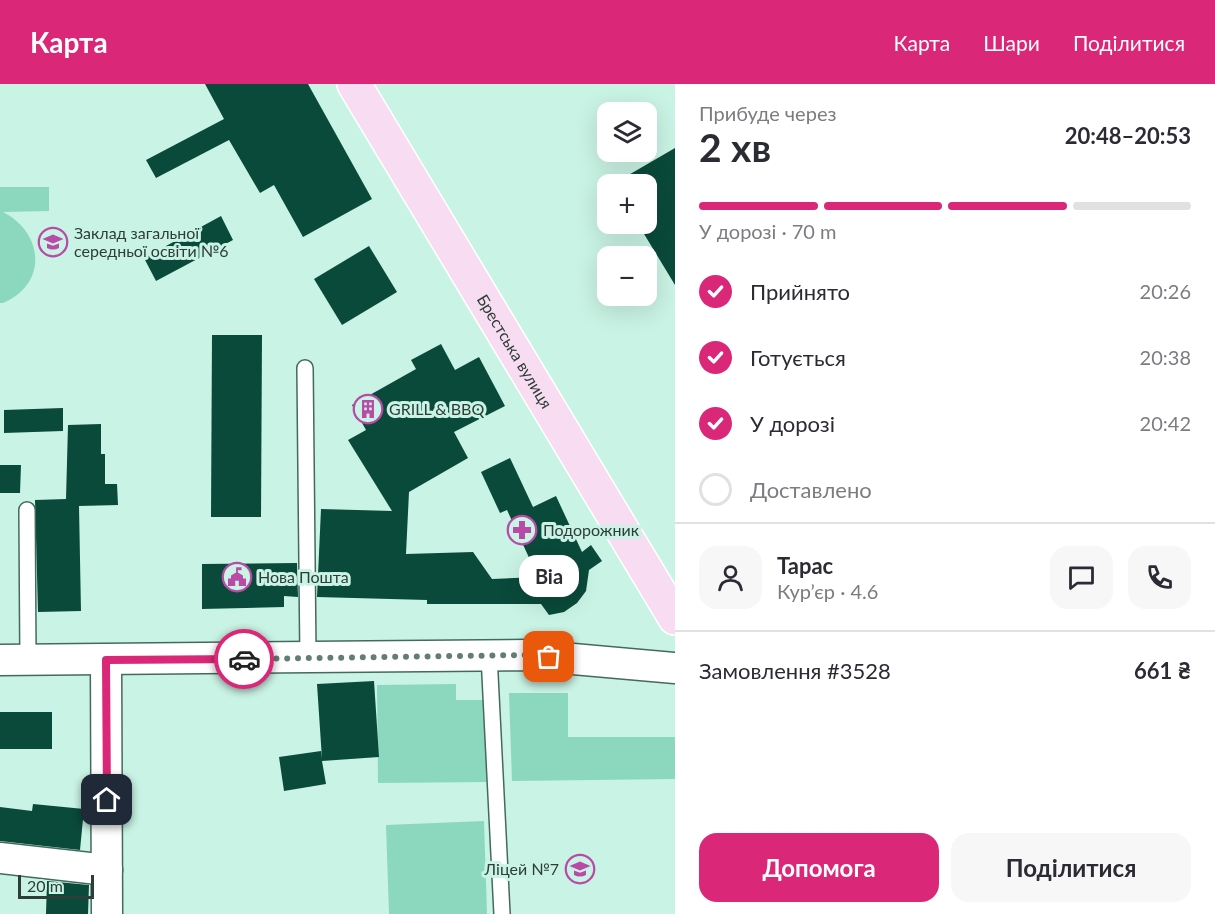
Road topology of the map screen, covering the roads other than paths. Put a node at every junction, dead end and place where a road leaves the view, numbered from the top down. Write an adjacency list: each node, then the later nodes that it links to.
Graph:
1 (354, 84): 4 (main road, Брестська вулиця)
2 (305, 368): 6 (lane)
3 (27, 510): 7 (lane)
4 (675, 618)
5 (489, 655): 6 (street); 9 (street); 13 (lane)
6 (308, 658): 8 (street)
7 (14, 660): 8 (street)
8 (106, 660): 11 (street)
9 (675, 668)
10 (0, 858): 11 (street)
11 (107, 870): 12 (street)
12 (107, 914)
13 (502, 914)

